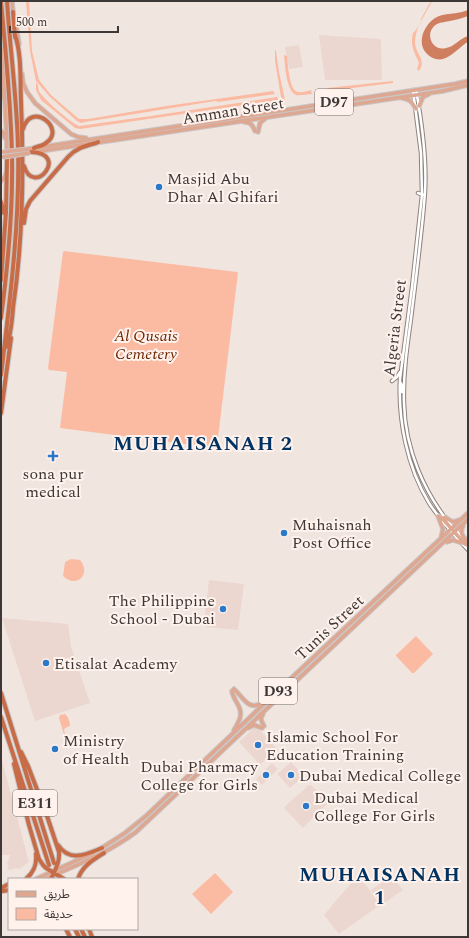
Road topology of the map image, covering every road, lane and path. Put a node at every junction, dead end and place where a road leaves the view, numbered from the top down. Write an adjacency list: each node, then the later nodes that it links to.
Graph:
1 (7, 1): 16 (highway)
2 (12, 1): 4 (main road)
3 (1, 2): 39 (highway)
4 (13, 12): 5 (highway); 23 (main road)
5 (15, 35): 16 (highway); 22 (highway)
6 (1, 48): 7 (main road)
7 (3, 78): 14 (main road); 25 (main road)
8 (468, 81): 10 (main road, Amman Street / D97)
9 (468, 85): 11 (main road, Amman Street / D97)
10 (415, 92): 11 (main road, Amman Street / D97); 12 (main road, Amman Street / D97); 13 (main road); 15 (main road, Algeria Street); 17 (main road, Amman Street / D97)
11 (433, 92): 15 (main road)
12 (397, 97): 13 (main road, Amman Street / D97); 15 (main road)
13 (389, 98): 18 (main road, Amman Street / D97)
14 (1, 99)
15 (417, 108): 32 (main road, Algeria Street); 35 (main road, Algeria Street)
16 (16, 109): 40 (highway)
17 (284, 110): 19 (main road); 23 (main road, Amman Street / D97)
18 (270, 117): 19 (main road, Amman Street / D97); 20 (main road)
19 (254, 119): 20 (main road, Amman Street / D97)
20 (241, 121): 24 (main road, Amman Street / D97)
21 (1, 130): 25 (main road)
22 (22, 137): 26 (highway); 29 (highway)
23 (105, 137): 26 (main road, Amman Street / D97)
24 (98, 142): 27 (main road, Amman Street / D97); 36 (highway)
25 (7, 146): 28 (main road)
26 (34, 148): 27 (main road, Amman Street / D97)
27 (30, 151): 28 (main road, Amman Street / D97, bridge); 29 (highway)
28 (3, 155): 30 (main road); 34 (highway)
29 (23, 161): 36 (highway)
30 (1, 181)
31 (418, 193): 32 (main road)
32 (422, 195): 35 (main road); 41 (main road, Algeria Street)
33 (1, 202): 34 (highway)
34 (5, 224): 37 (highway)
35 (421, 236): 45 (main road, Algeria Street)
36 (21, 243): 38 (highway)
37 (1, 280)
38 (15, 301): 40 (highway); 46 (highway)
39 (1, 318)
40 (4, 349): 42 (highway)
41 (401, 370): 43 (main road); 44 (main road, Algeria Street)
42 (1, 374)
43 (392, 381)
44 (400, 382): 45 (main road); 48 (main road, Algeria Street)
45 (404, 404): 49 (main road, Algeria Street)
46 (1, 413)
47 (468, 514): 50 (main road, Tunis Street / D93); 51 (main road)
48 (438, 516): 51 (main road); 52 (main road)
49 (444, 516): 50 (main road); 51 (main road, Algeria Street)
50 (465, 520): 51 (main road, Tunis Street / D93); 54 (main road)
51 (453, 531): 52 (main road, Tunis Street / D93); 53 (main road, Algeria Street); 54 (main road); 55 (main road, Tunis Street / D93)
52 (440, 539): 57 (main road, Tunis Street / D93)
53 (462, 543): 55 (main road); 56 (main road, Algeria Street)
54 (468, 544)
55 (440, 545): 59 (main road, Tunis Street / D93)
56 (468, 550)
57 (286, 683): 62 (main road, Tunis Street / D93); 62 (main road)
58 (1, 693): 63 (highway, E311)
59 (267, 708): 61 (main road, Tunis Street / D93); 61 (main road)
60 (1, 718): 64 (highway, E311)
61 (243, 730): 65 (main road, Tunis Street / D93)
62 (227, 738): 69 (main road, Tunis Street / D93)
63 (16, 743): 67 (highway); 73 (highway, E311)
64 (12, 753): 68 (highway); 74 (highway, E311)
65 (198, 774): 66 (main road); 70 (main road, Tunis Street / D93)
66 (198, 780)
67 (55, 838): 69 (highway); 71 (highway)
68 (35, 848): 72 (highway); 76 (highway)
69 (102, 848): 75 (main road, Tunis Street / D93)
70 (104, 853): 75 (main road, Tunis Street / D93); 78 (highway)
71 (59, 857): 72 (highway); 75 (highway)
72 (41, 863): 75 (highway)
73 (54, 863)
74 (49, 865)
75 (54, 874): 77 (main road, D93)
76 (27, 878)
77 (40, 878)
78 (78, 878)

